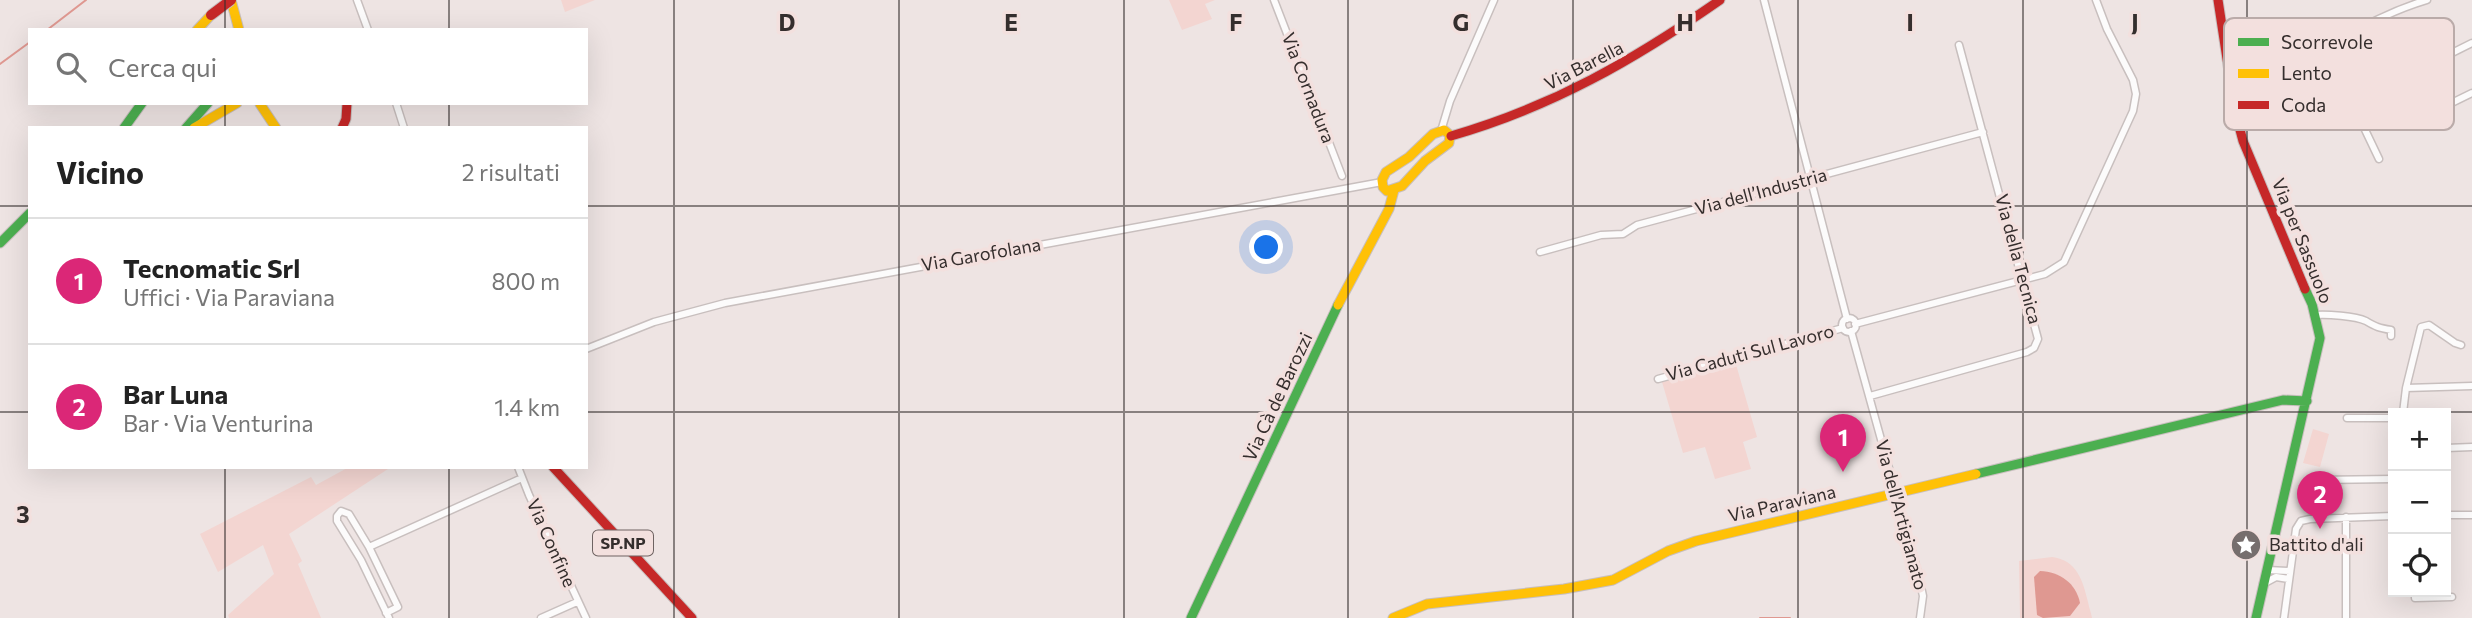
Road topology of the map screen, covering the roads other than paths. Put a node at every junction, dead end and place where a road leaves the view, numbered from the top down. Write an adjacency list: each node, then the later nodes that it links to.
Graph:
1 (357, 0): 14 (street)
2 (1274, 0): 41 (street, Via Cornadura)
3 (1494, 0): 37 (street)
4 (1720, 0): 39 (street, Via Barella)
5 (1764, 0): 42 (street)
6 (2096, 0): 48 (street, Via Caduti Sul Lavoro)
7 (2218, 0): 15 (street, Via per Sassuolo)
8 (2427, 0): 10 (street)
9 (232, 3): 11 (street, bridge); 12 (street); 13 (street)
10 (2380, 18)
11 (199, 28)
12 (232, 28)
13 (238, 28)
14 (367, 28)
15 (2224, 39)
16 (2472, 43): 18 (street)
17 (1959, 45): 38 (street, Via della Tecnica)
18 (2454, 52)
19 (2472, 93): 20 (street)
20 (2454, 102)
21 (141, 105): 27 (street)
22 (206, 105): 30 (street)
23 (234, 105): 31 (street)
24 (261, 105): 32 (street)
25 (347, 105): 33 (street)
26 (397, 105): 34 (street)
27 (132, 117): 28 (street); 29 (street)
28 (125, 126)
29 (130, 126)
30 (188, 126)
31 (198, 126)
32 (273, 126)
33 (343, 126)
34 (403, 126)
35 (2240, 130): 49 (street, Via per Sassuolo)
36 (2365, 130): 40 (street)
37 (1441, 131): 39 (street); 43 (street)
38 (1983, 132): 42 (street, Via dell’Industria); 48 (street, Via della Tecnica)
39 (1451, 136): 44 (street)
40 (2379, 159)
41 (1342, 176)
42 (1810, 179): 47 (street, Via dell’Industria); 50 (street)
43 (1382, 182): 44 (street); 56 (street, Via Garofolana)
44 (1394, 190): 88 (street, Via Cà de Barozzi)
45 (28, 215): 46 (street)
46 (0, 243)
47 (1540, 252)
48 (2023, 278): 51 (street, Via Caduti Sul Lavoro); 60 (street, Via della Tecnica)
49 (2315, 315): 54 (street); 61 (street, Via per Sassuolo)
50 (1847, 319): 51 (street); 52 (street)
51 (1855, 324): 53 (street)
52 (1843, 328): 53 (street); 57 (street, Via Caduti Sul Lavoro)
53 (1851, 331): 60 (street, Via dell'Artigianato)
54 (2390, 336)
55 (2461, 345): 59 (street)
56 (588, 348)
57 (1658, 379)
58 (2472, 386): 59 (street)
59 (2406, 388): 62 (street)
60 (1870, 396): 72 (street, Via dell'Artigianato)
61 (2307, 401): 72 (street, Via Paraviana); 79 (street, Via per Sassuolo)
62 (2404, 408)
63 (2347, 418): 64 (street)
64 (2388, 418)
65 (2451, 447): 66 (street)
66 (2472, 447)
67 (519, 469): 69 (street, Via Confine)
68 (555, 469): 87 (street, SP.NP)
69 (522, 478): 77 (street); 83 (street, Via Confine)
70 (2388, 479): 71 (street)
71 (2318, 480)
72 (1896, 493): 89 (street, Via Paraviana); 90 (street, Via dell'Artigianato)
73 (2472, 515): 75 (street)
74 (2388, 516): 76 (street)
75 (2451, 516)
76 (2346, 517): 78 (street); 93 (street)
77 (369, 547): 84 (street); 84 (street)
78 (2290, 571): 79 (street); 80 (street)
79 (2270, 573): 80 (street); 91 (street, Via per Sassuolo)
80 (2289, 579): 92 (street)
81 (2415, 597): 82 (street)
82 (2452, 597)
83 (577, 601): 85 (street); 86 (street, Via Confine)
84 (388, 615)
85 (541, 618)
86 (586, 618)
87 (692, 618)
88 (1191, 618)
89 (1393, 618)
90 (1920, 618)
91 (2256, 618)
92 (2284, 618)
93 (2346, 618)

